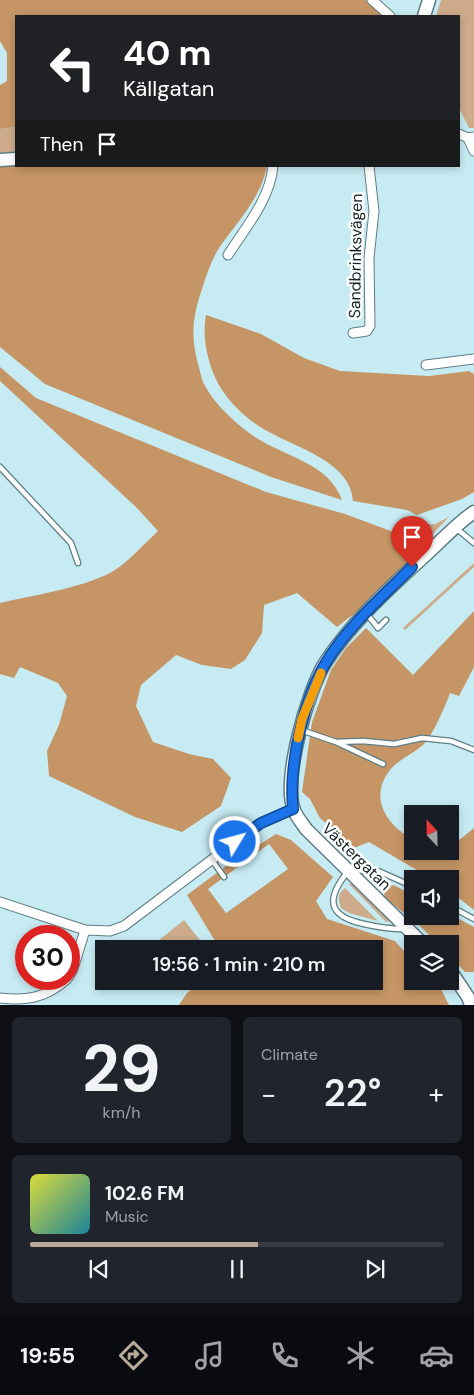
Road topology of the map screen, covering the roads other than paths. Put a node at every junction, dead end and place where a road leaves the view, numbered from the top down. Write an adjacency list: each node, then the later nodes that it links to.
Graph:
1 (372, 0): 3 (street)
2 (429, 0): 4 (street)
3 (389, 15)
4 (424, 15)
5 (467, 136): 6 (street)
6 (474, 151)
7 (15, 159): 8 (street)
8 (0, 160)
9 (273, 167): 11 (street)
10 (368, 167): 12 (street, Sandbrinksvägen)
11 (228, 255)
12 (353, 333)
13 (474, 359): 14 (street)
14 (426, 365)
15 (0, 467): 19 (lane)
16 (474, 512): 17 (street)
17 (456, 528): 18 (lane); 20 (street)
18 (474, 543)
19 (78, 564)
20 (366, 613): 21 (lane); 22 (street)
21 (386, 620)
22 (300, 730): 23 (lane); 26 (street)
23 (336, 742): 24 (lane); 25 (lane)
24 (474, 750)
25 (383, 764)
26 (293, 809): 27 (street); 28 (street, Västergatan)
27 (212, 860): 29 (lane); 35 (street)
28 (349, 870): 30 (lane); 34 (street, Västergatan); 34 (lane)
29 (224, 876)
30 (404, 882)
31 (0, 902): 35 (street)
32 (459, 911): 33 (lane)
33 (474, 919)
34 (407, 928): 36 (street, Västergatan)
35 (85, 930): 37 (street)
36 (414, 935)
37 (80, 946)
38 (459, 982): 41 (street)
39 (53, 990): 40 (street)
40 (0, 998)
41 (471, 998)

